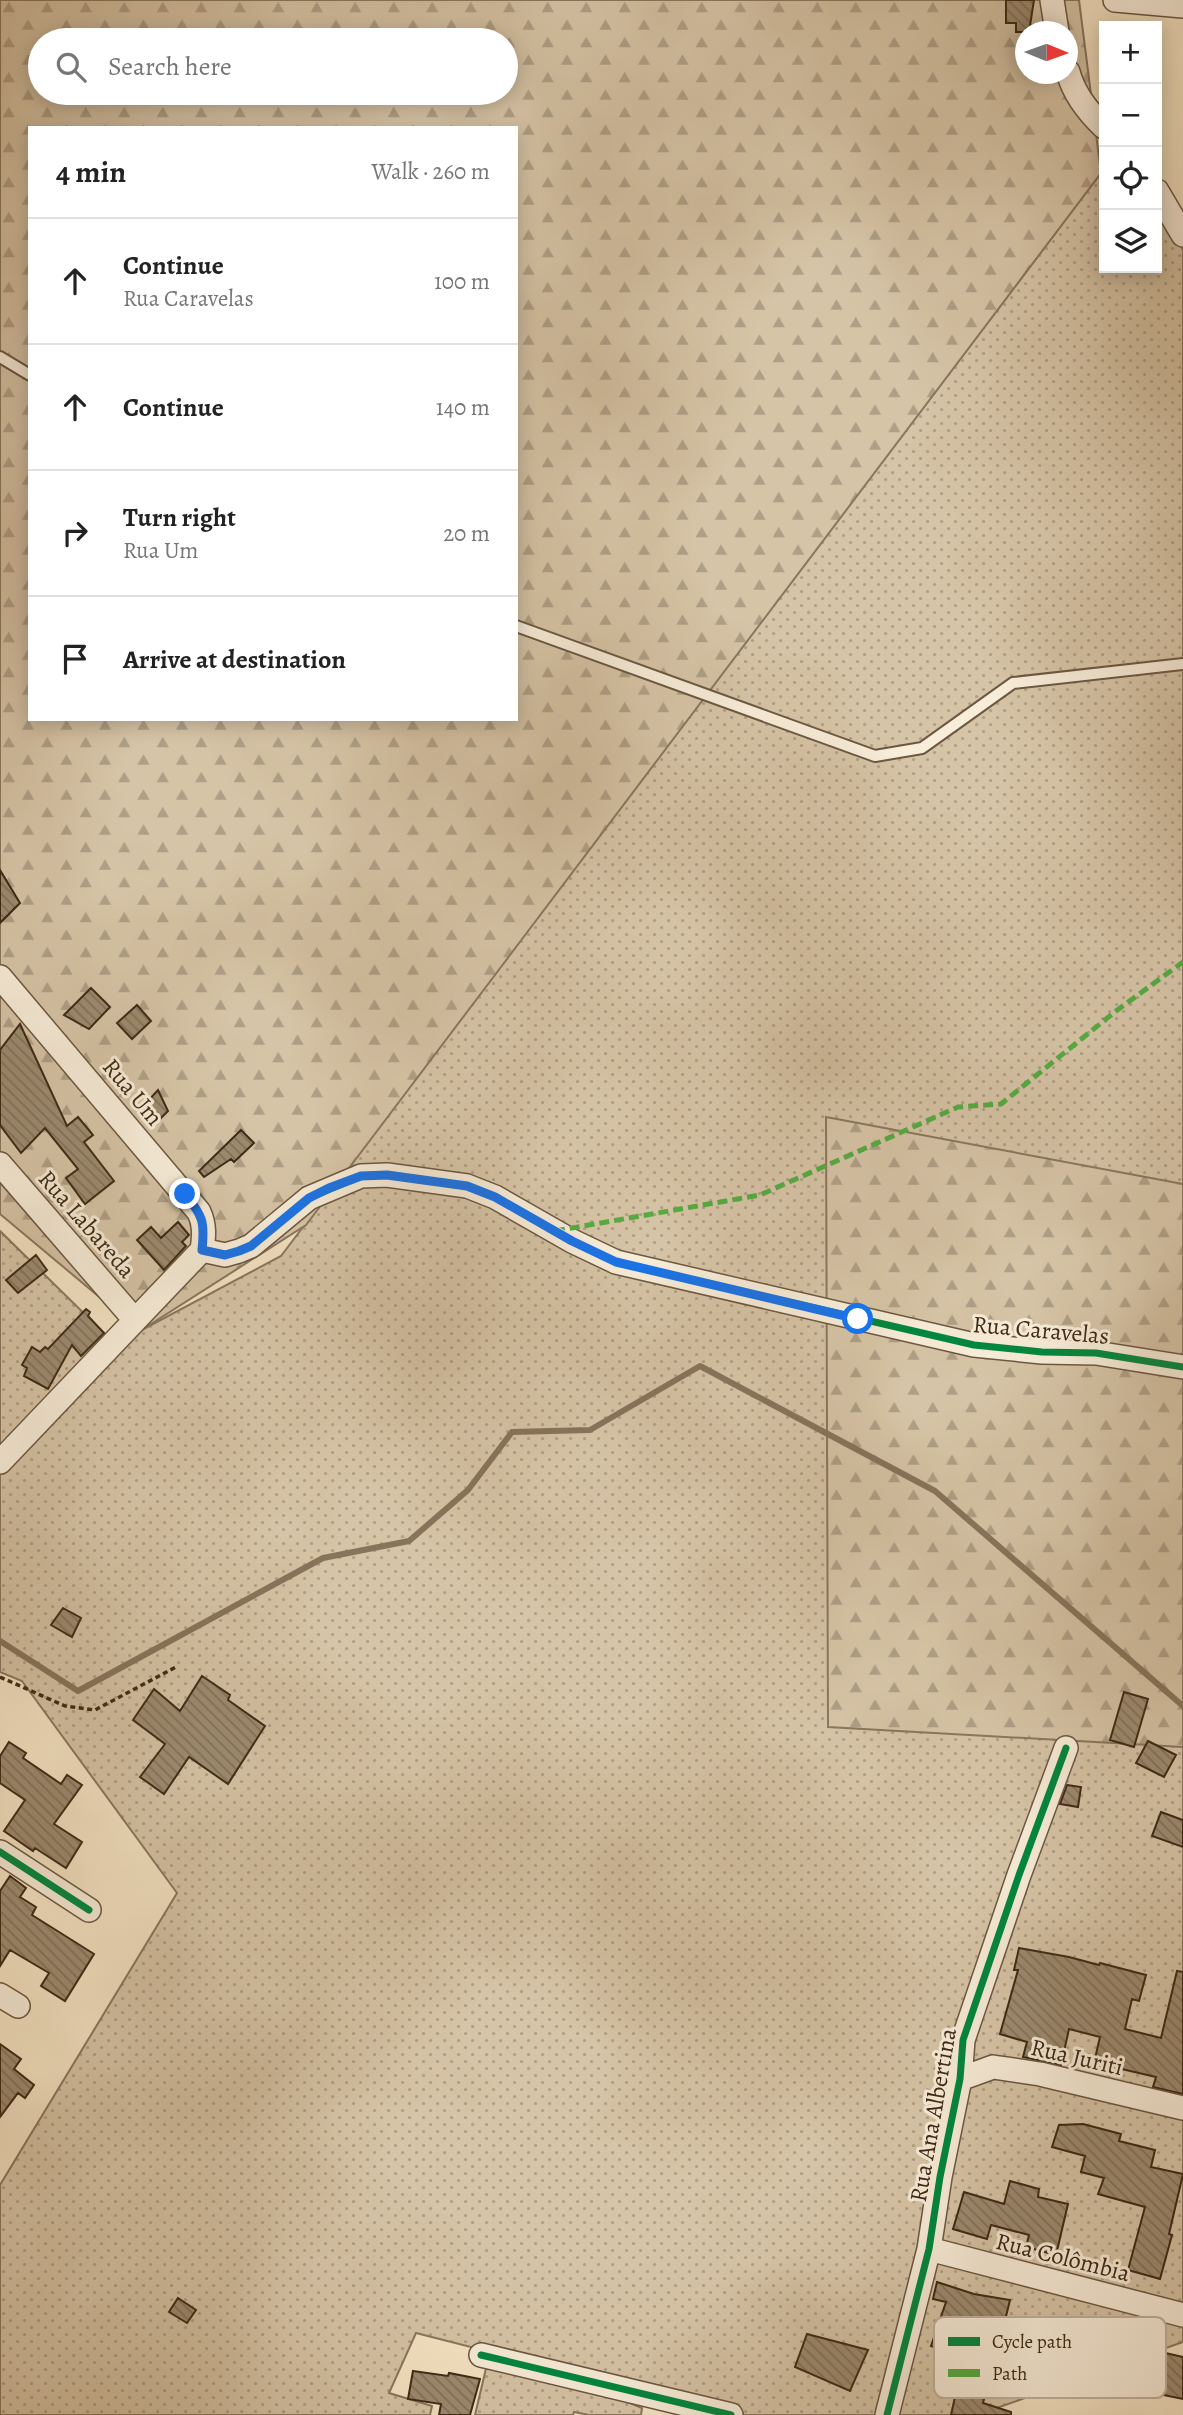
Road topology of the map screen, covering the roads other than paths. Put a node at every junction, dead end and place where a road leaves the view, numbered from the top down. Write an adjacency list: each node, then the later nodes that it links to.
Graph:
1 (1052, 0): 4 (street)
2 (1115, 0): 3 (street)
3 (1183, 6)
4 (1055, 21)
5 (1072, 84): 6 (street)
6 (1099, 122)
7 (1162, 199): 8 (street)
8 (1183, 235)
9 (0, 357): 10 (lane)
10 (28, 374)
11 (518, 627): 12 (lane)
12 (1183, 664)
13 (0, 977): 15 (street, Rua Um)
14 (0, 1164): 16 (street, Rua Labareda)
15 (202, 1250): 16 (street); 17 (street, Rua Caravelas)
16 (135, 1319): 18 (street)
17 (1183, 1367)
18 (0, 1462)
19 (1066, 1748): 22 (street, Rua Ana Albertina)
20 (0, 1852): 21 (street)
21 (89, 1910)
22 (960, 2079): 23 (street, Rua Juriti); 24 (street, Rua Ana Albertina)
23 (1183, 2108)
24 (929, 2249): 25 (street, Rua Colômbia); 28 (street, Rua Ana Albertina)
25 (1183, 2315)
26 (481, 2355): 27 (street)
27 (731, 2415)
28 (887, 2415)

